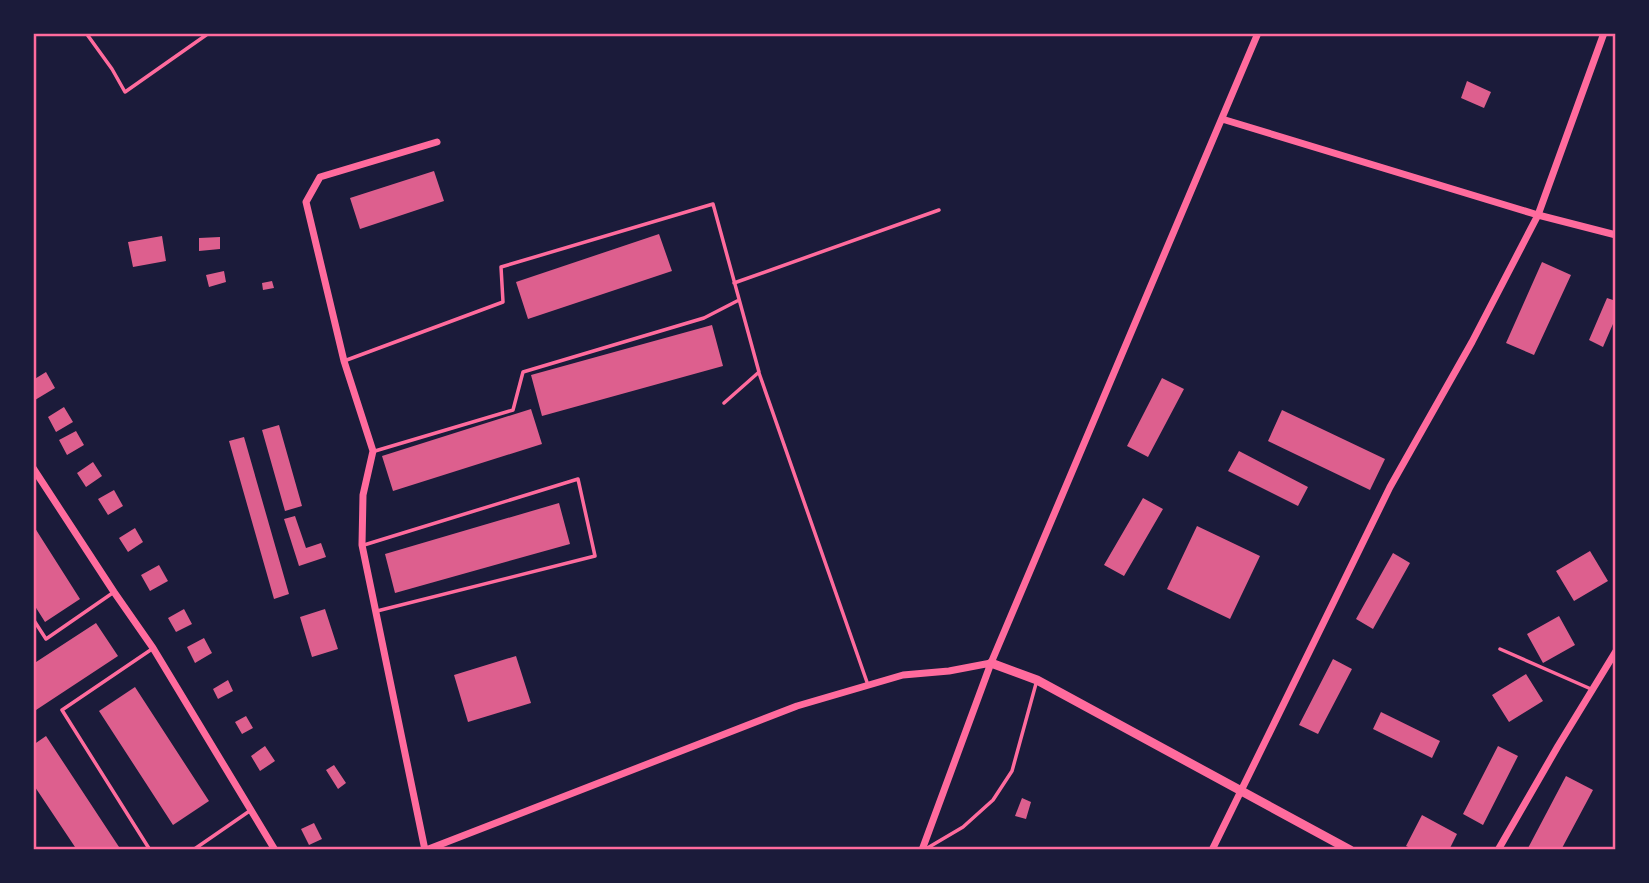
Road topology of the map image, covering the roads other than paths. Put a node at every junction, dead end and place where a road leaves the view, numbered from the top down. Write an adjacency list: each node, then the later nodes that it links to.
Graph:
1 (86, 33): 2 (lane)
2 (209, 33)
3 (1258, 33): 5 (street)
4 (1604, 33): 8 (street)
5 (1222, 119): 8 (street); 24 (street)
6 (437, 142): 12 (street)
7 (939, 211): 10 (lane)
8 (1538, 215): 9 (street); 28 (street)
9 (1616, 236)
10 (734, 283): 11 (lane); 12 (lane)
11 (739, 300): 13 (lane); 15 (lane)
12 (344, 361): 15 (street)
13 (759, 372): 14 (lane); 26 (lane)
14 (724, 403)
15 (373, 452): 17 (street)
16 (33, 468): 18 (street)
17 (362, 545): 19 (street); 19 (lane)
18 (114, 592): 20 (lane); 21 (street)
19 (375, 612): 33 (street)
20 (33, 619)
21 (153, 648): 29 (street); 30 (lane)
22 (1500, 649): 27 (lane)
23 (1616, 651): 27 (street)
24 (991, 663): 25 (street); 26 (street); 34 (street)
25 (1037, 680): 28 (street); 34 (lane)
26 (868, 685): 33 (street)
27 (1593, 690): 37 (street)
28 (1241, 792): 35 (street); 36 (street)
29 (251, 810): 31 (lane); 32 (street)
30 (149, 850)
31 (193, 850)
32 (275, 850)
33 (426, 850)
34 (923, 850)
35 (1212, 850)
36 (1350, 850)
37 (1498, 850)

